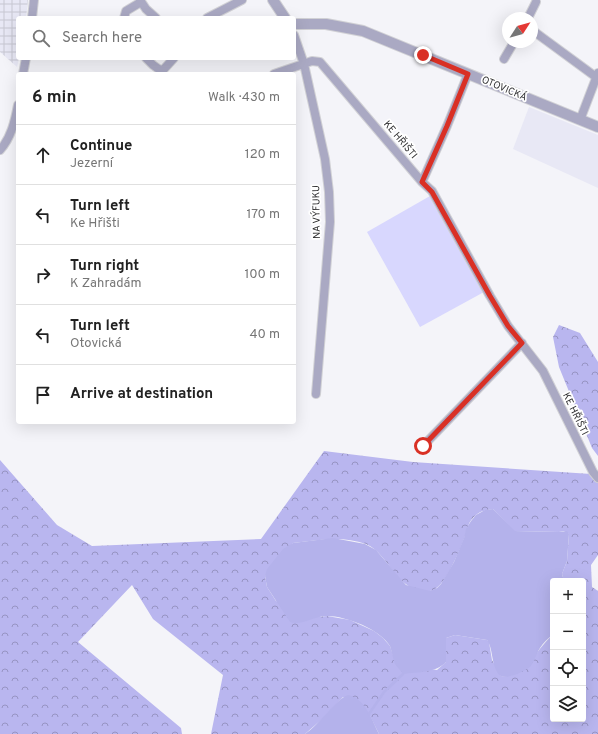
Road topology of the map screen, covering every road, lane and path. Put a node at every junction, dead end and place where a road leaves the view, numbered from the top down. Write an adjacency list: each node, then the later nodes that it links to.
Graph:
1 (34, 0): 7 (street)
2 (242, 0): 10 (street)
3 (272, 0): 11 (street)
4 (140, 1): 8 (street); 9 (street)
5 (536, 2): 6 (street)
6 (531, 12)
7 (32, 16)
8 (125, 16)
9 (154, 16)
10 (211, 16)
11 (284, 16)
12 (296, 24): 23 (street, OTOVICKÁ)
13 (538, 34): 24 (street)
14 (296, 41): 20 (street, NA VÝFUKU)
15 (510, 48): 16 (street)
16 (504, 58)
17 (26, 60): 21 (street)
18 (148, 60): 19 (street)
19 (172, 60)
20 (304, 64): 22 (street); 29 (street, KE HŘIŠTI); 31 (street, NA VÝFUKU)
21 (23, 72)
22 (280, 72)
23 (468, 74): 26 (street, OTOVICKÁ); 29 (street)
24 (597, 75): 26 (street)
25 (16, 116): 28 (street)
26 (580, 120): 27 (street, OTOVICKÁ)
27 (598, 127)
28 (0, 150)
29 (422, 182): 30 (street, KE HŘIŠTI)
30 (522, 343): 32 (street); 33 (street, KE HŘIŠTI)
31 (316, 394)
32 (423, 446)
33 (598, 478)

